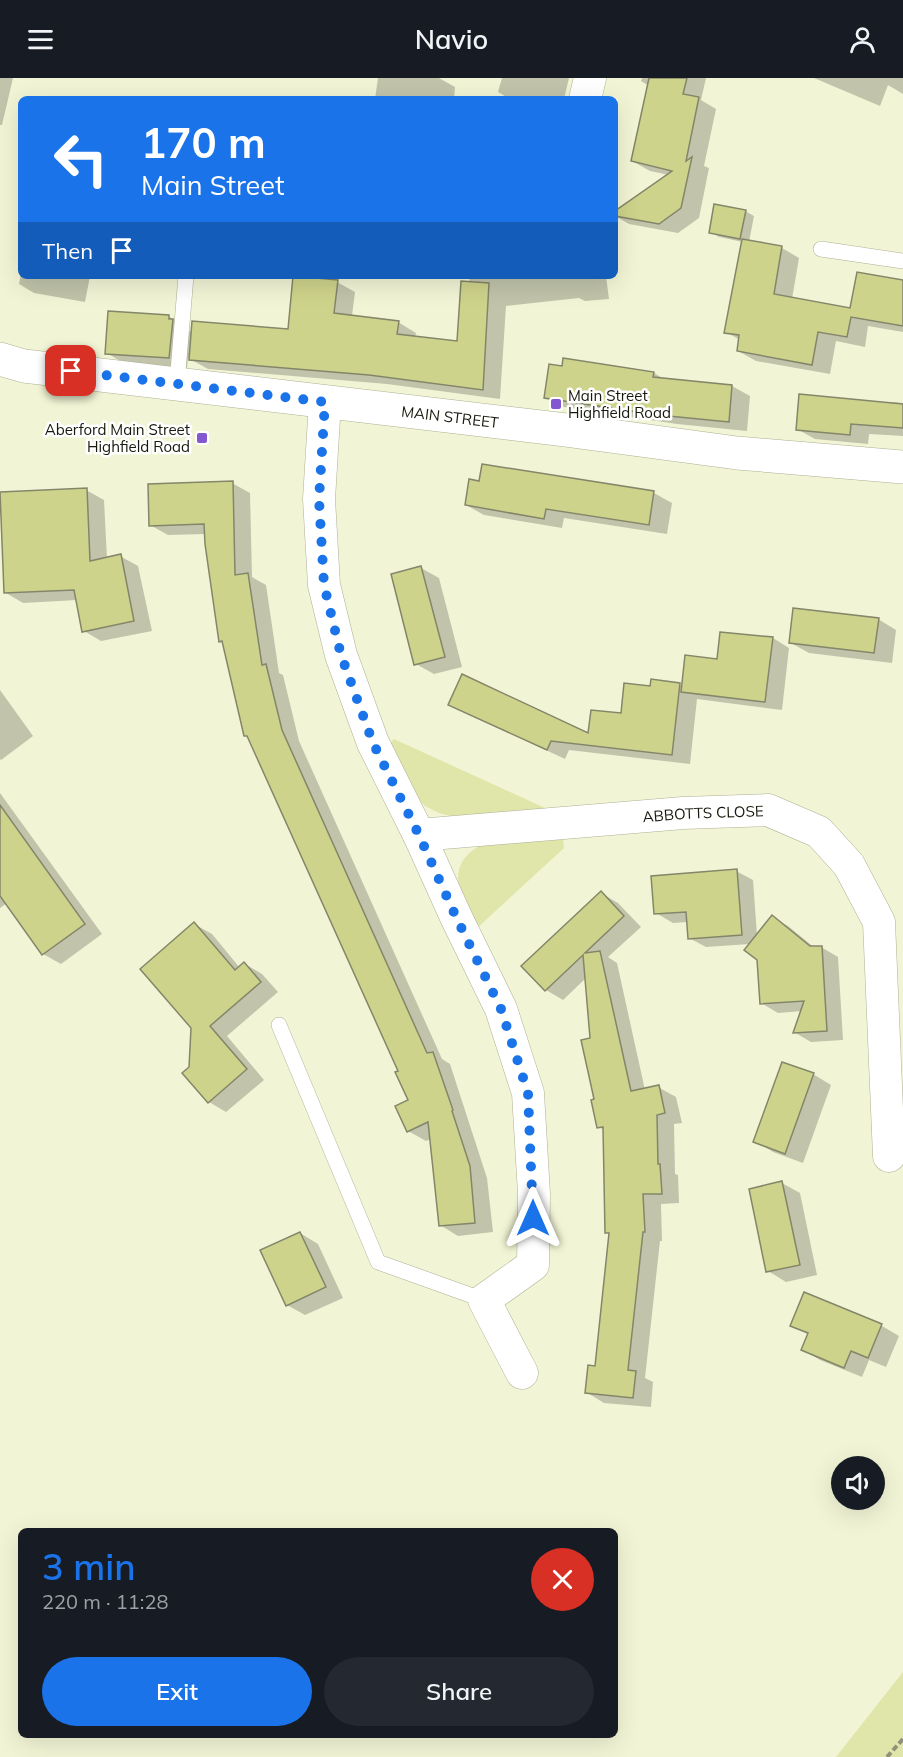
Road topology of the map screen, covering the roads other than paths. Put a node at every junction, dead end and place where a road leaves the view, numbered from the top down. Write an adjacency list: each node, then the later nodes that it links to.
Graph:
1 (590, 78): 2 (street)
2 (586, 96)
3 (821, 249): 4 (lane)
4 (903, 261)
5 (186, 279): 7 (lane)
6 (8, 364): 7 (street, MAIN STREET)
7 (177, 384): 8 (street, MAIN STREET)
8 (325, 402): 9 (street, MAIN STREET); 10 (street)
9 (903, 467)
10 (419, 835): 12 (street, ABBOTTS CLOSE); 13 (street)
11 (279, 1025): 13 (lane)
12 (889, 1156)
13 (484, 1300): 14 (street)
14 (522, 1373)

